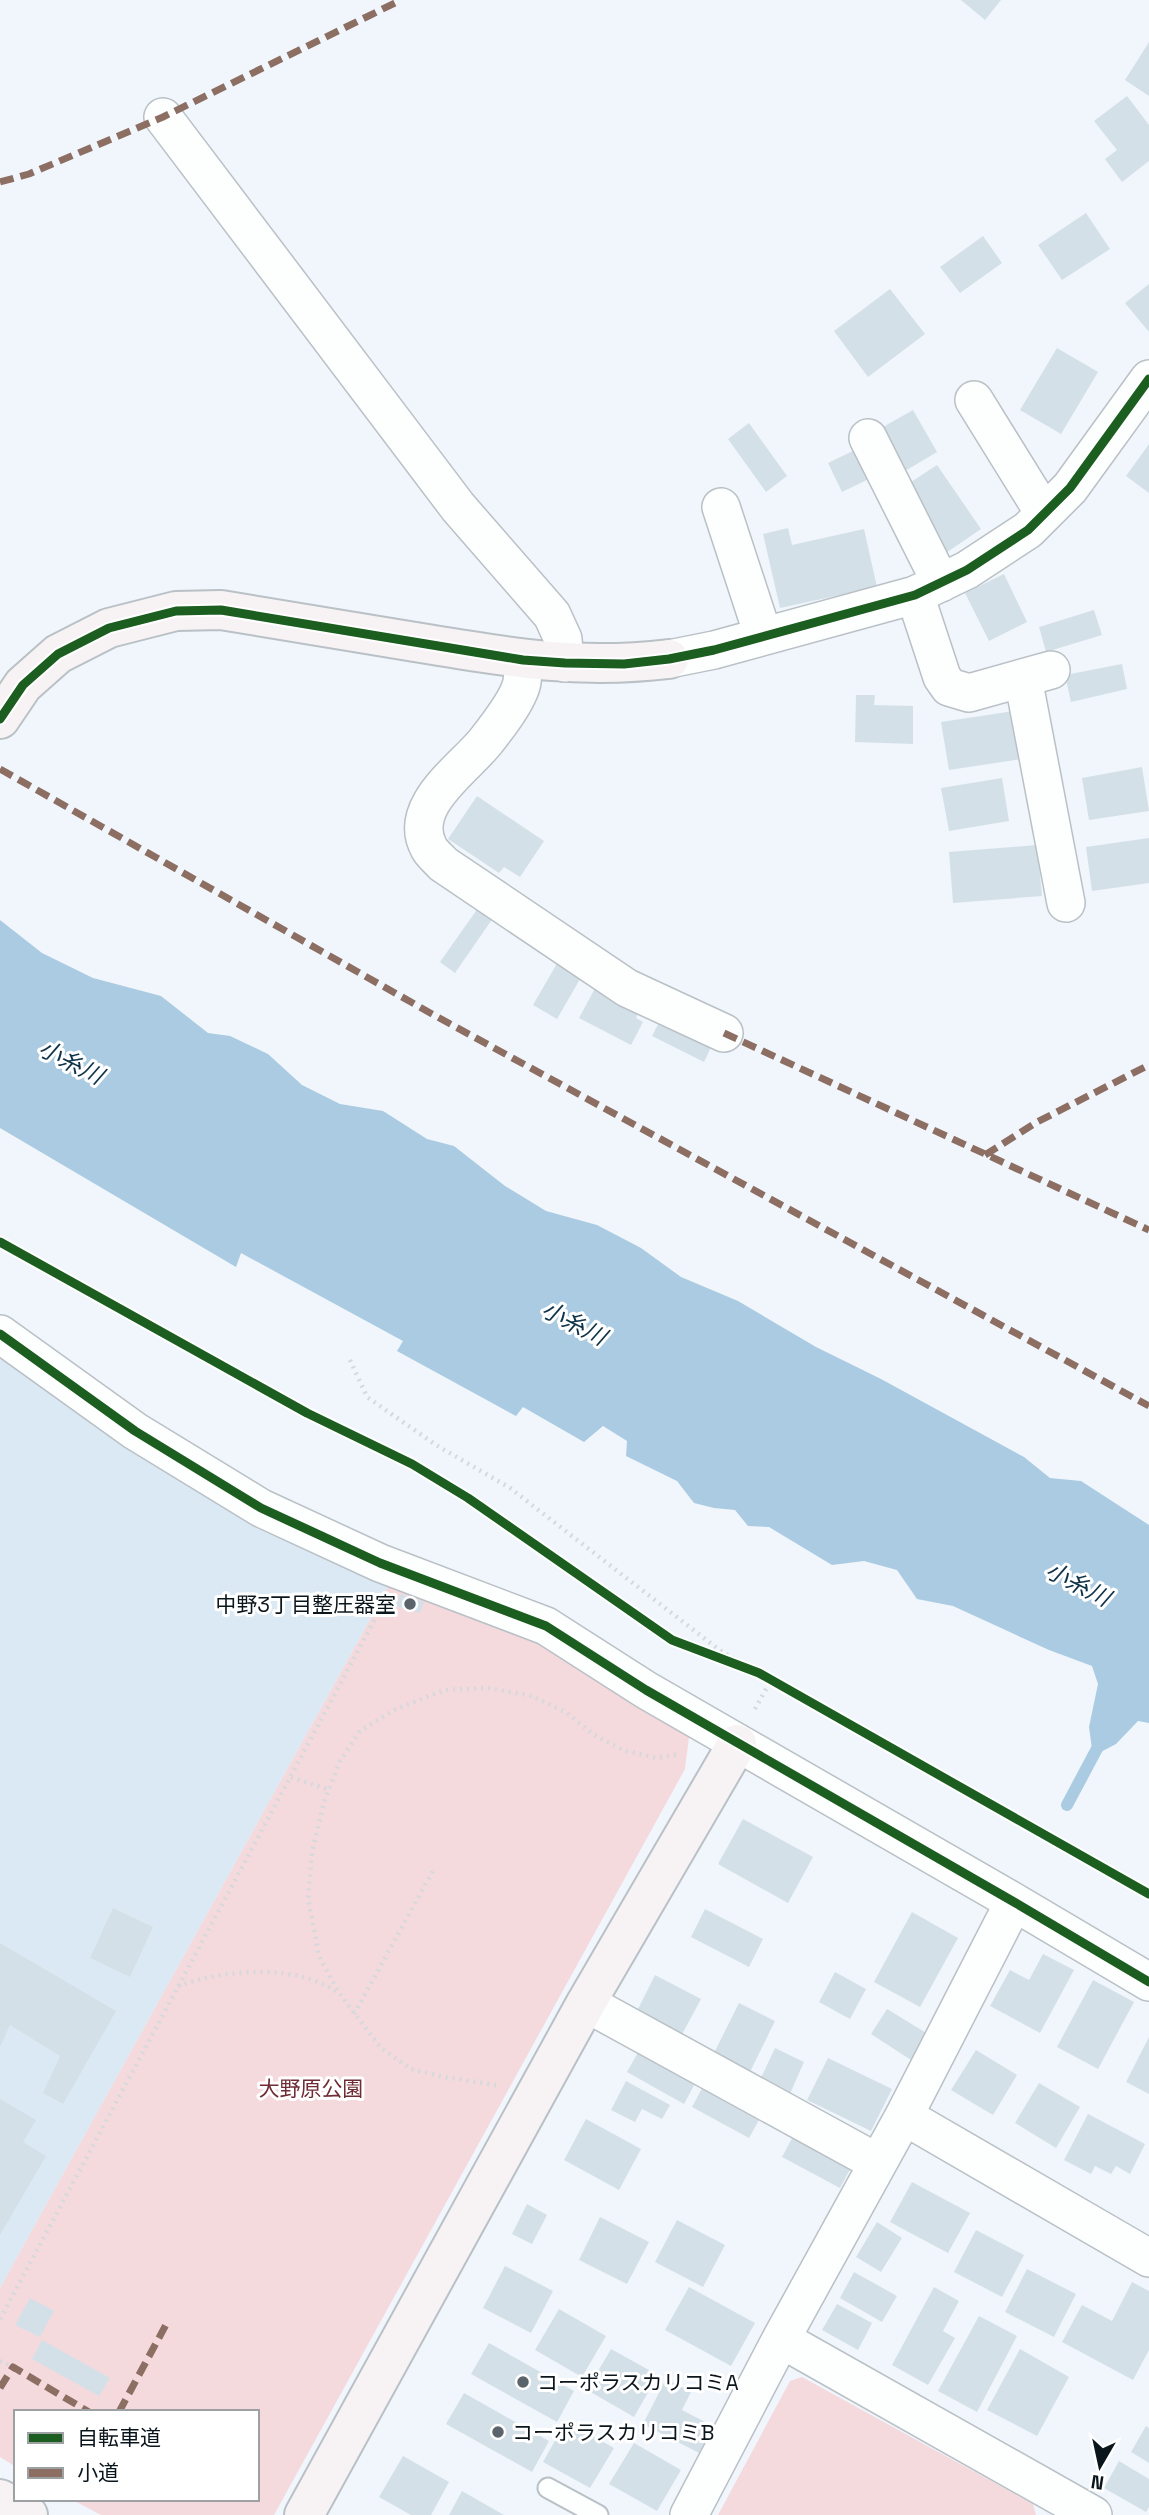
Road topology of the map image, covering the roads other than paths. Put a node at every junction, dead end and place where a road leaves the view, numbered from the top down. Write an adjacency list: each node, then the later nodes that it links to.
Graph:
1 (163, 117): 11 (street)
2 (1149, 379): 6 (street)
3 (974, 400): 6 (street)
4 (868, 438): 7 (street)
5 (721, 507): 8 (street)
6 (1044, 513): 7 (street)
7 (928, 589): 8 (street); 13 (street)
8 (763, 635): 9 (street)
9 (668, 659): 11 (street)
10 (523, 660): 11 (street); 12 (street); 14 (street)
11 (565, 663)
12 (0, 719)
13 (1066, 903)
14 (724, 1033)
15 (0, 1334): 16 (street)
16 (737, 1744): 17 (street); 19 (street)
17 (1014, 1902): 18 (street); 20 (street)
18 (1149, 1982)
19 (586, 2003): 21 (street); 28 (street)
20 (904, 2116): 21 (street); 22 (street)
21 (877, 2163): 23 (street)
22 (1149, 2258)
23 (781, 2339): 26 (street); 30 (street)
24 (548, 2488): 29 (lane)
25 (0, 2499): 27 (street)
26 (1053, 2505): 31 (street)
27 (28, 2515)
28 (304, 2515)
29 (598, 2515)
30 (689, 2515)
31 (1093, 2515)

